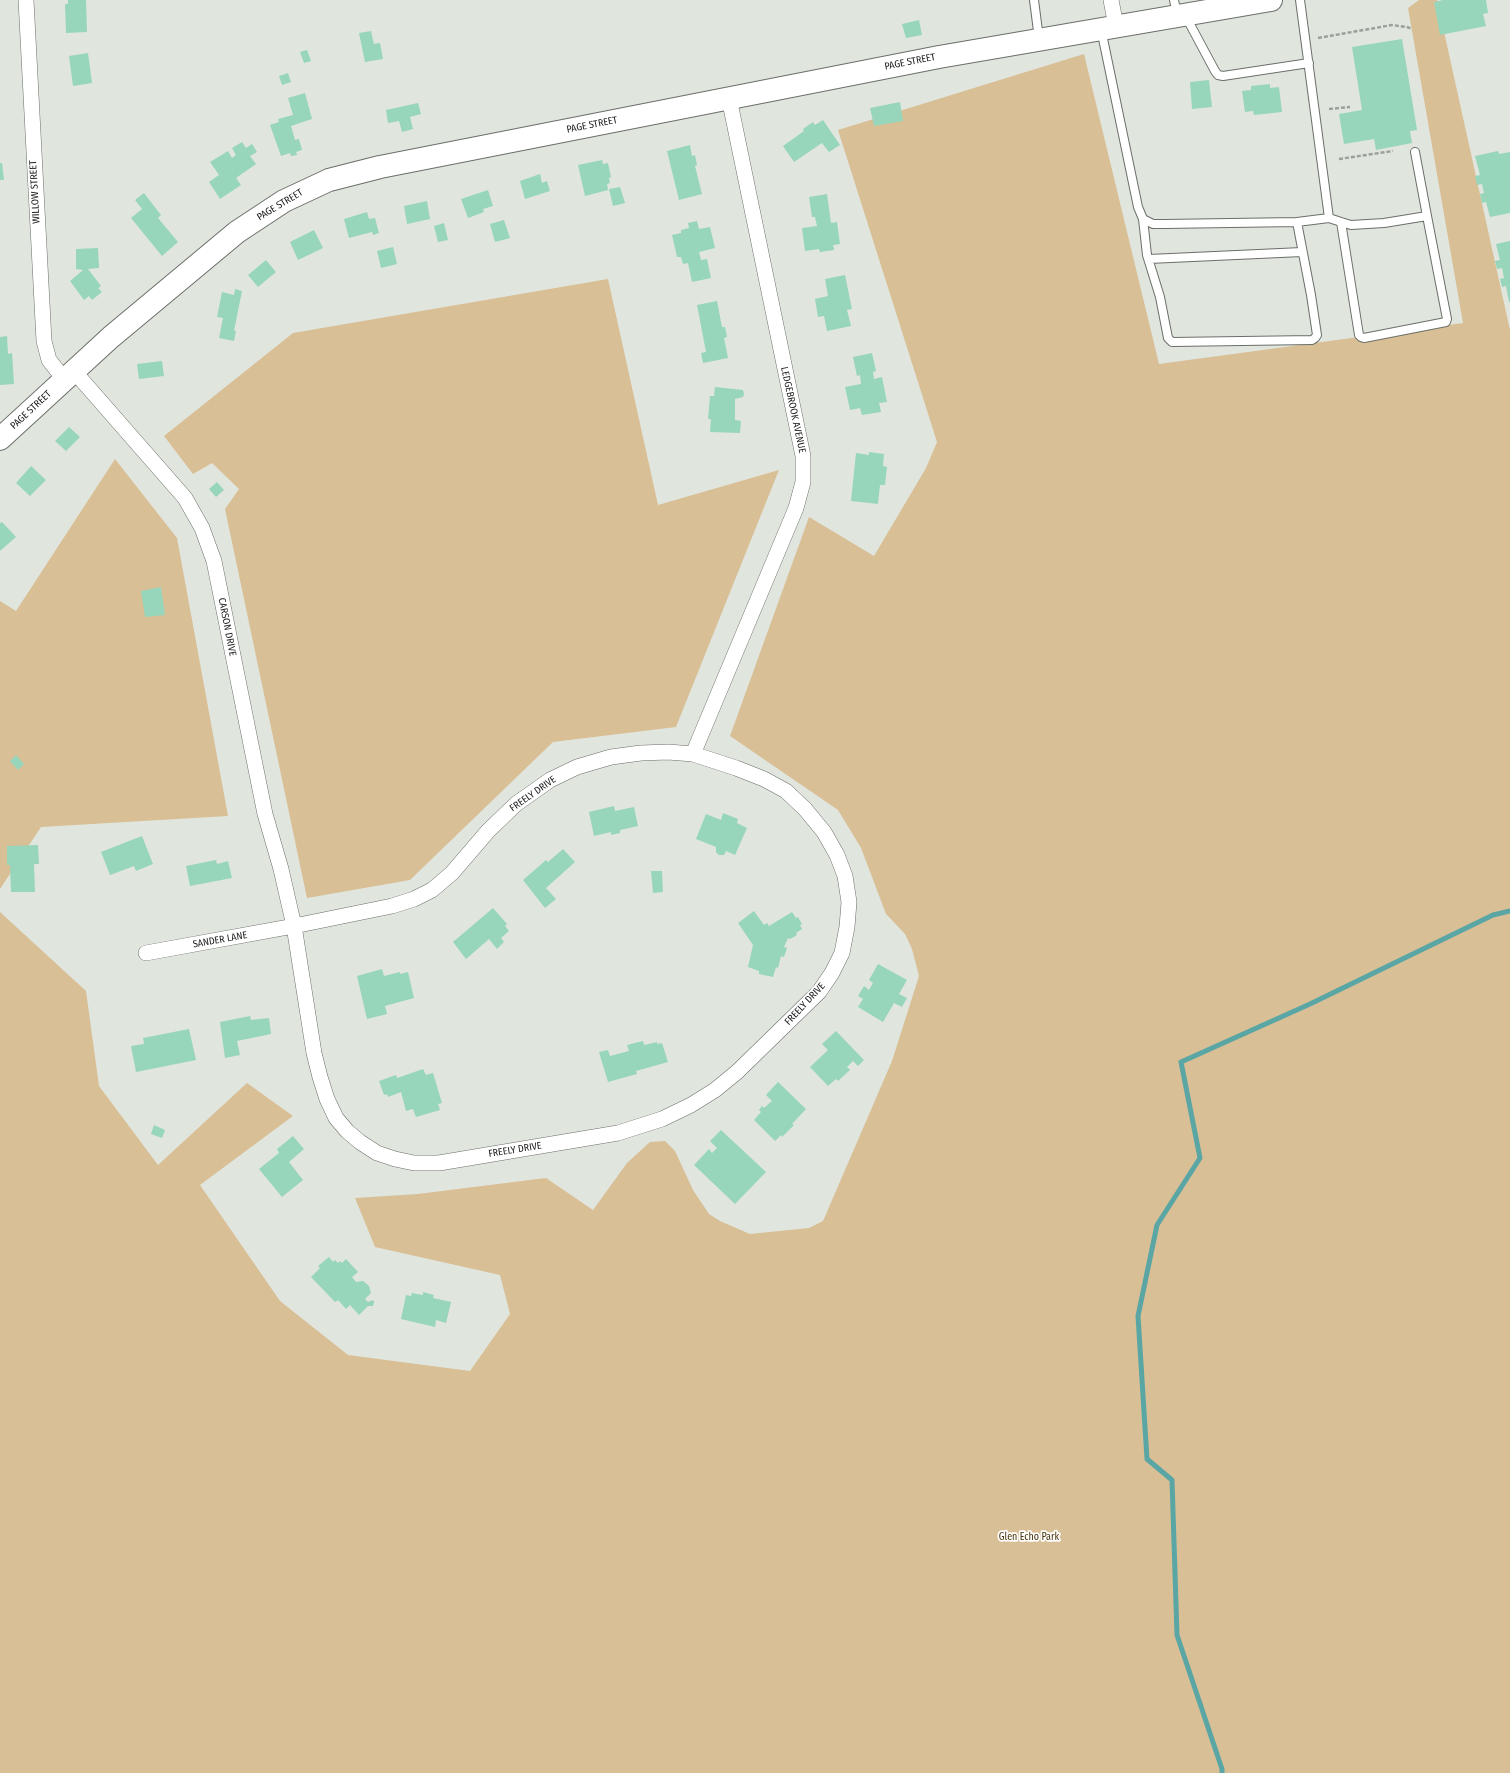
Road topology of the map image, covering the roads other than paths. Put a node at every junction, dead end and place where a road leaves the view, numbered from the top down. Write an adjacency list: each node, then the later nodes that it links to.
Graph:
1 (26, 0): 19 (street, WILLOW STREET)
2 (1034, 0): 8 (lane)
3 (1111, 0): 7 (street)
4 (1271, 0): 6 (street, PAGE STREET)
5 (1300, 0): 9 (lane)
6 (1178, 10): 7 (street, PAGE STREET); 9 (lane)
7 (1109, 28): 8 (street, PAGE STREET); 14 (lane)
8 (1039, 40): 10 (street, PAGE STREET)
9 (1309, 63): 13 (lane)
10 (729, 98): 19 (street, PAGE STREET); 21 (street, LEDGEBROOK AVENUE)
11 (1415, 152): 12 (lane)
12 (1427, 216): 16 (lane); 16 (lane)
13 (1329, 218): 15 (lane); 16 (lane)
14 (1143, 219): 15 (lane); 18 (lane)
15 (1296, 222): 17 (lane)
16 (1341, 222)
17 (1302, 252): 18 (lane); 18 (lane)
18 (1149, 260)
19 (69, 374): 20 (street, PAGE STREET); 22 (street, CARSON DRIVE)
20 (0, 439)
21 (693, 754): 22 (street, FREELY DRIVE); 22 (street, FREELY DRIVE)
22 (294, 926): 23 (street, SANDER LANE)
23 (146, 953)

